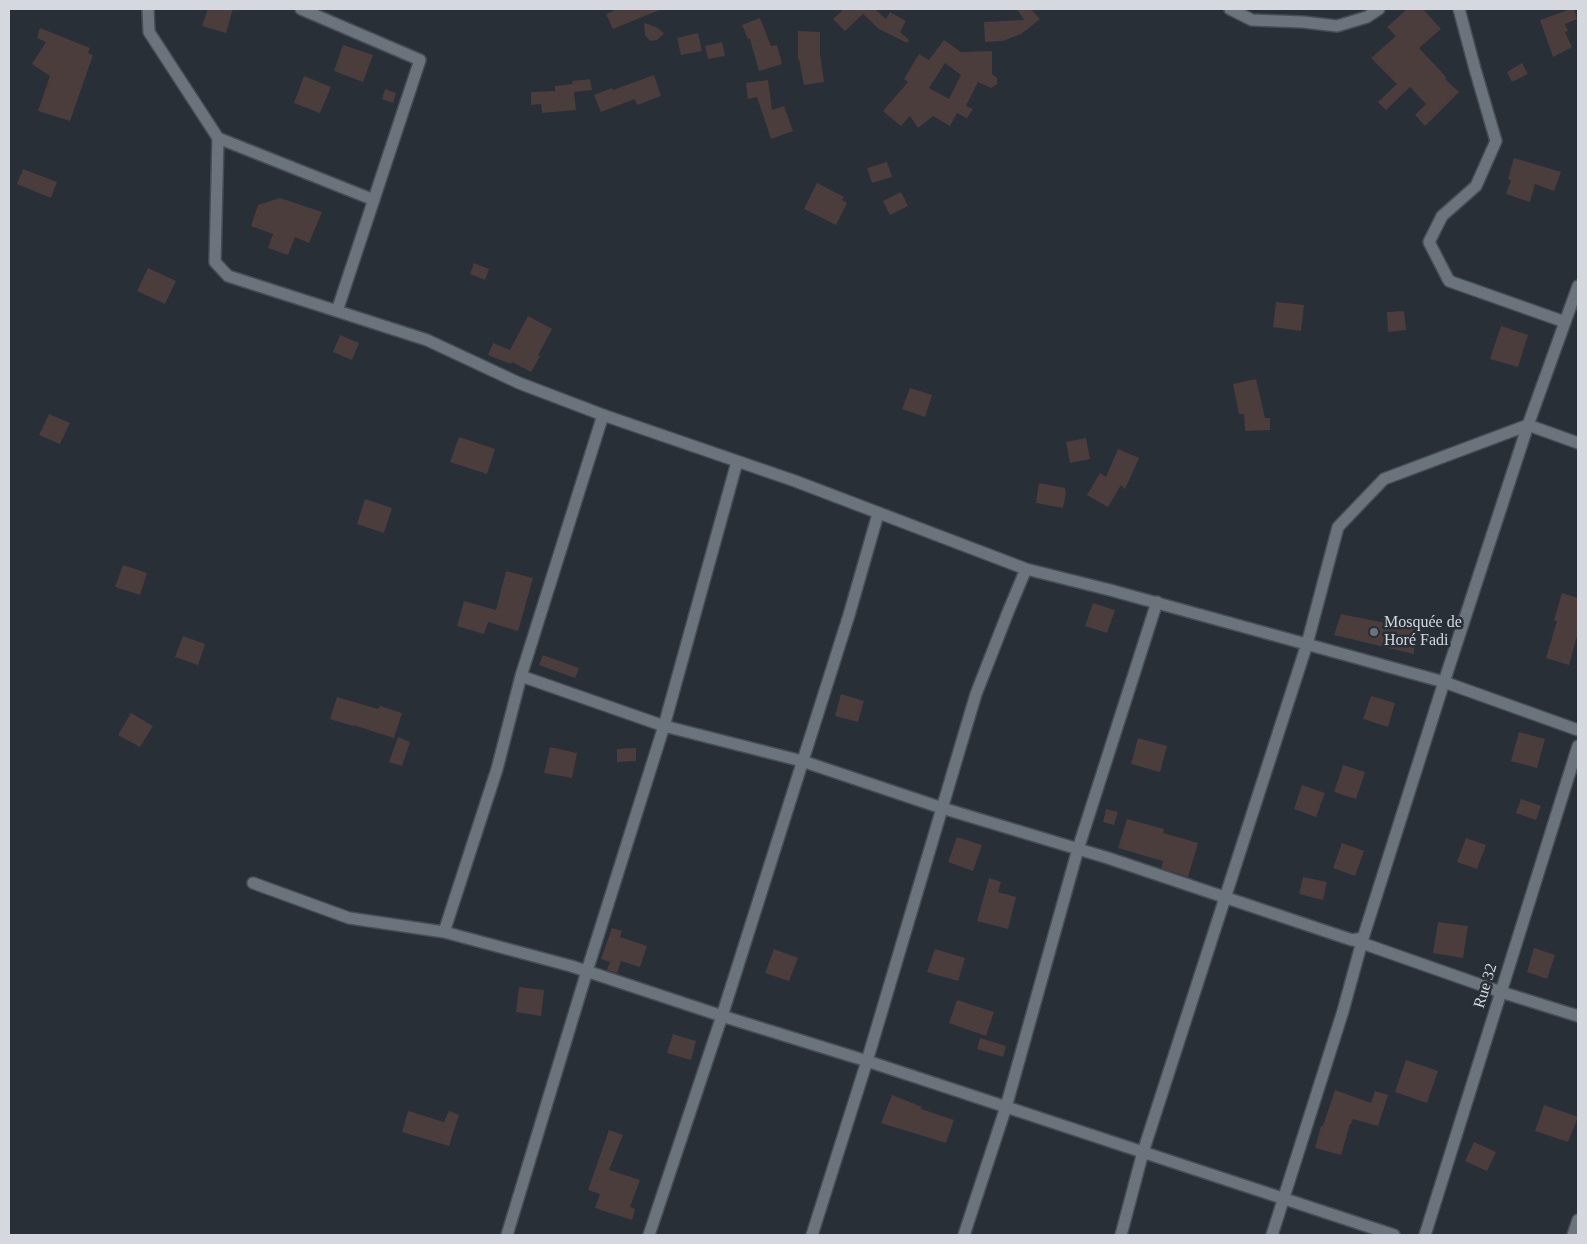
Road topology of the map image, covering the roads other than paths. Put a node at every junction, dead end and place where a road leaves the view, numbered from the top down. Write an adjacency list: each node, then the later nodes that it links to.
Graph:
1 (148, 9): 6 (street)
2 (301, 9): 7 (street)
3 (1230, 9): 4 (street)
4 (1379, 9)
5 (1459, 9): 10 (street)
6 (218, 138): 7 (street); 9 (street)
7 (374, 200): 9 (street)
8 (1578, 286): 10 (street)
9 (337, 311): 11 (street)
10 (1565, 322): 12 (street)
11 (603, 415): 14 (street); 19 (street)
12 (1528, 426): 13 (street); 18 (street); 20 (street)
13 (1578, 443)
14 (737, 462): 15 (street); 21 (street)
15 (878, 514): 16 (street); 24 (street)
16 (1026, 568): 17 (street); 25 (street)
17 (1157, 602): 18 (street); 26 (street)
18 (1306, 644): 20 (street); 28 (street)
19 (521, 676): 21 (street); 29 (street)
20 (1444, 682): 22 (street); 30 (street)
21 (664, 726): 24 (street); 31 (street)
22 (1578, 730)
23 (1578, 746): 32 (street, Rue 32)
24 (802, 761): 25 (street); 33 (street)
25 (942, 808): 26 (street); 35 (street)
26 (1078, 848): 28 (street); 36 (street)
27 (253, 883): 29 (street)
28 (1225, 897): 30 (street); 37 (street)
29 (444, 932): 31 (street)
30 (1359, 941): 32 (street); 38 (street)
31 (587, 971): 33 (street); 40 (street)
32 (1501, 992): 34 (street); 47 (street, Rue 32)
33 (722, 1016): 35 (street); 41 (street)
34 (1578, 1016)
35 (867, 1061): 36 (street); 42 (street)
36 (1006, 1107): 37 (street); 43 (street)
37 (1143, 1152): 38 (street); 44 (street)
38 (1284, 1199): 45 (street); 46 (street)
39 (1578, 1220): 48 (street)
40 (507, 1235)
41 (650, 1235)
42 (812, 1235)
43 (964, 1235)
44 (1121, 1235)
45 (1272, 1235)
46 (1394, 1235)
47 (1425, 1235)
48 (1573, 1235)

